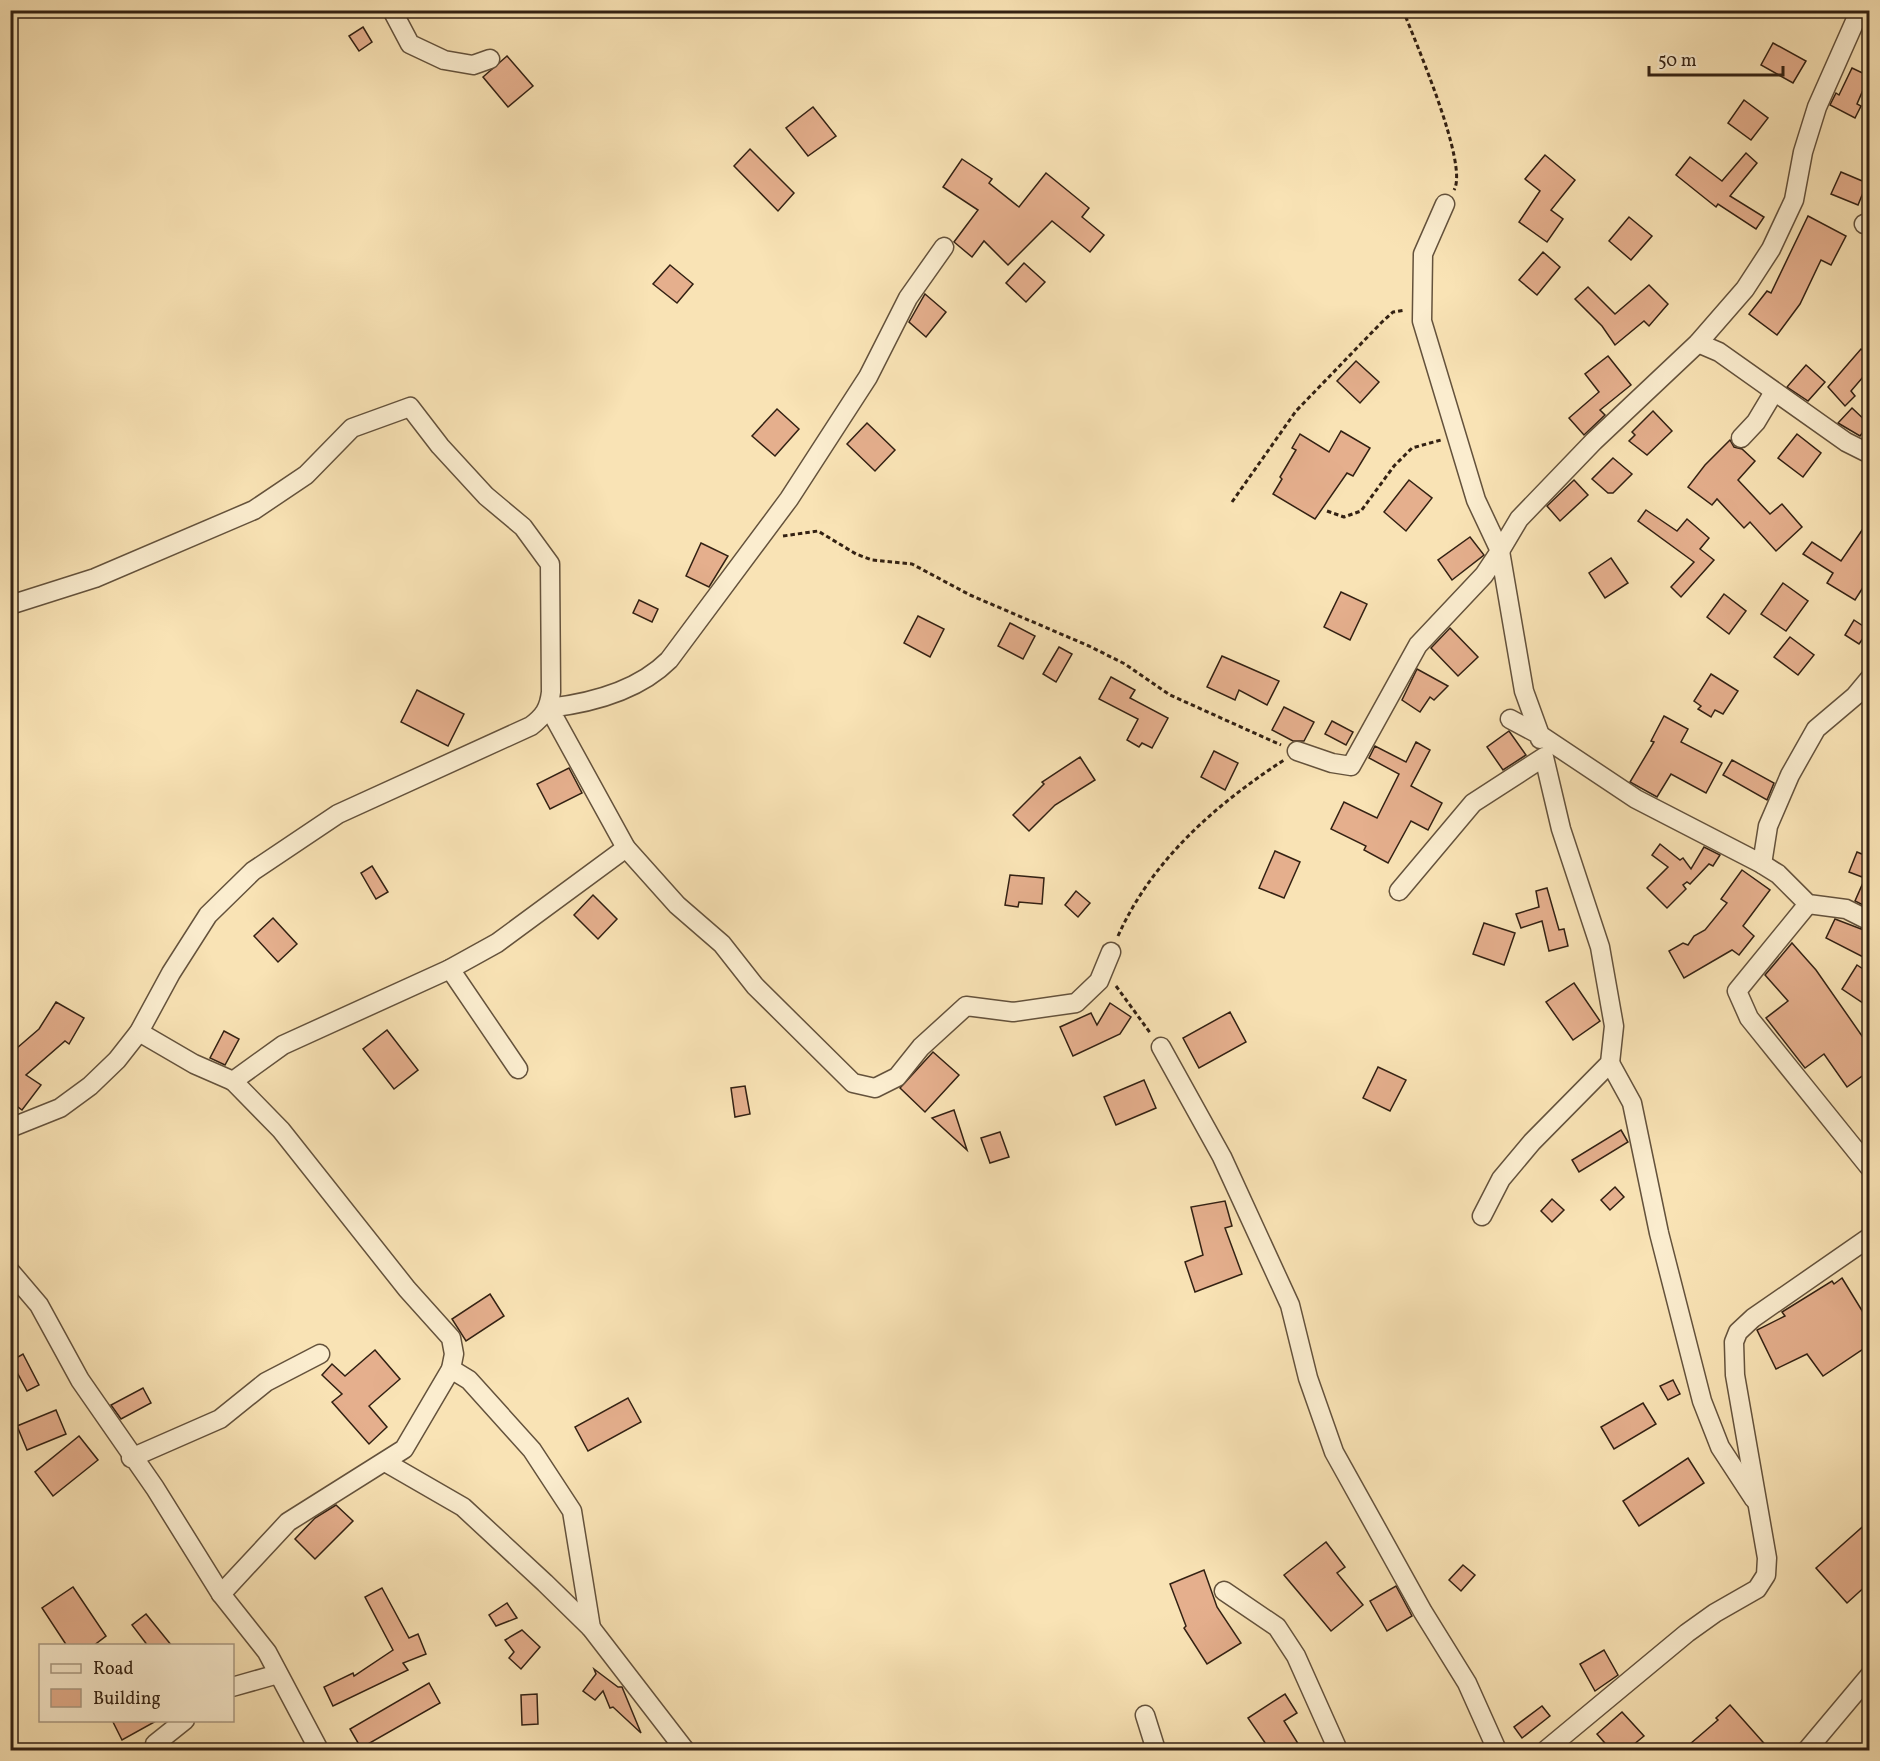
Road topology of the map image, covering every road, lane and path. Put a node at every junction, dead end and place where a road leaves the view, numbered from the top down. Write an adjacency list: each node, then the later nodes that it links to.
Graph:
1 (392, 10): 4 (street)
2 (1403, 10): 5 (path)
3 (1860, 10): 8 (street)
4 (490, 59)
5 (1445, 204): 7 (street)
6 (944, 247): 15 (street)
7 (1422, 321): 11 (street); 13 (path)
8 (1698, 342): 9 (street); 16 (street)
9 (1774, 392): 10 (street); 12 (street)
10 (1741, 438)
11 (1457, 443): 14 (path); 16 (street)
12 (1869, 454)
13 (1232, 502)
14 (1327, 511)
15 (764, 535): 19 (street); 22 (path)
16 (1500, 551): 21 (street); 22 (street)
17 (10, 605): 19 (street)
18 (1869, 678): 25 (street)
19 (549, 708): 24 (street); 32 (street)
20 (1510, 719): 21 (street)
21 (1540, 735): 23 (street); 25 (street)
22 (1297, 751): 29 (path)
23 (1544, 757): 26 (street); 34 (street)
24 (626, 848): 29 (street); 30 (street)
25 (1762, 864): 27 (street)
26 (1399, 891)
27 (1808, 904): 28 (street); 38 (street)
28 (1869, 921)
29 (1111, 952)
30 (450, 969): 35 (street); 36 (street)
31 (1112, 982): 33 (path)
32 (139, 1032): 36 (street); 37 (street)
33 (1161, 1047): 60 (street)
34 (1610, 1063): 39 (street); 46 (street)
35 (518, 1069)
36 (233, 1081): 43 (street)
37 (10, 1128)
38 (1869, 1168)
39 (1482, 1216)
40 (1869, 1237): 46 (street)
41 (10, 1271): 44 (street)
42 (320, 1354): 44 (street)
43 (451, 1369): 45 (street); 49 (street)
44 (131, 1458): 48 (street)
45 (385, 1462): 48 (street); 49 (street)
46 (1758, 1504): 61 (street)
47 (1224, 1591): 59 (street)
48 (221, 1594): 50 (street)
49 (591, 1628): 57 (street)
50 (278, 1674): 52 (street); 56 (street)
51 (1869, 1675): 62 (street)
52 (234, 1686)
53 (1145, 1715): 58 (street)
54 (182, 1722): 55 (street)
55 (155, 1744)
56 (319, 1750)
57 (685, 1750)
58 (1156, 1750)
59 (1338, 1750)
60 (1497, 1750)
61 (1546, 1750)
62 (1807, 1750)

